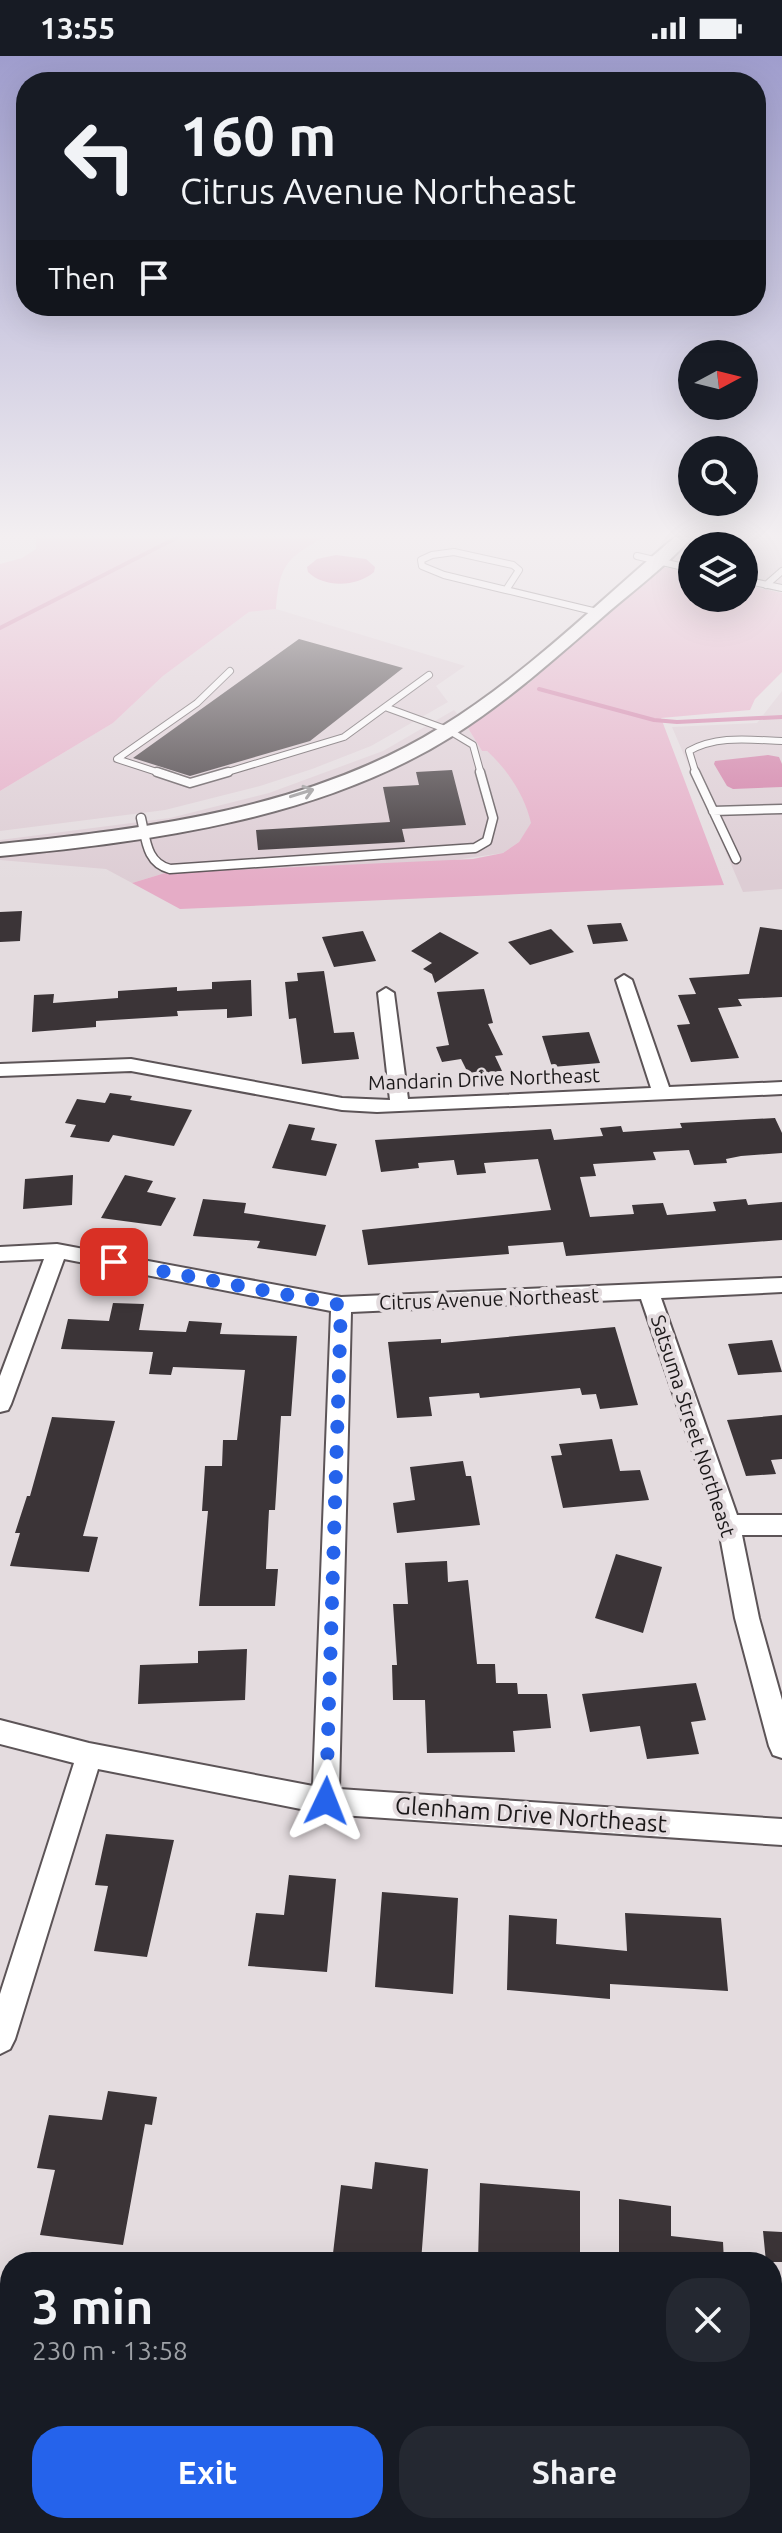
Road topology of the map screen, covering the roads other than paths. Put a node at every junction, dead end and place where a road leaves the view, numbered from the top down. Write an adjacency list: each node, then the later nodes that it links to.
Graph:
1 (550, 653): 7 (street)
2 (230, 671): 5 (lane)
3 (429, 675): 5 (lane)
4 (484, 683): 6 (street)
5 (385, 707): 6 (lane)
6 (427, 722): 7 (lane); 11 (street)
7 (448, 730): 11 (street, one-way to 7); 11 (lane)
8 (782, 741): 10 (lane)
9 (782, 809): 10 (lane)
10 (713, 811): 14 (lane)
11 (143, 825): 12 (street); 13 (street)
12 (0, 835)
13 (0, 850)
14 (736, 859)
15 (624, 980): 19 (street)
16 (386, 993): 20 (street)
17 (0, 1070): 20 (street, Mandarin Drive Northeast)
18 (782, 1088): 19 (street, Mandarin Drive Northeast)
19 (662, 1094): 20 (street, Mandarin Drive Northeast)
20 (400, 1106)
21 (57, 1251): 22 (street, Citrus Avenue Northeast); 25 (street, Citrus Avenue Northeast); 26 (street)
22 (0, 1254)
23 (782, 1285): 24 (street, Citrus Avenue Northeast)
24 (649, 1293): 25 (street, Citrus Avenue Northeast); 27 (street, Satsuma Street Northeast)
25 (341, 1305): 32 (street)
26 (0, 1404)
27 (729, 1525): 28 (street); 30 (street, Satsuma Street Northeast)
28 (782, 1525)
29 (0, 1732): 31 (street, Glenham Drive Northeast)
30 (782, 1746)
31 (89, 1755): 32 (street, Glenham Drive Northeast); 34 (street)
32 (326, 1801): 33 (street, Glenham Drive Northeast)
33 (782, 1832)
34 (0, 2039)

